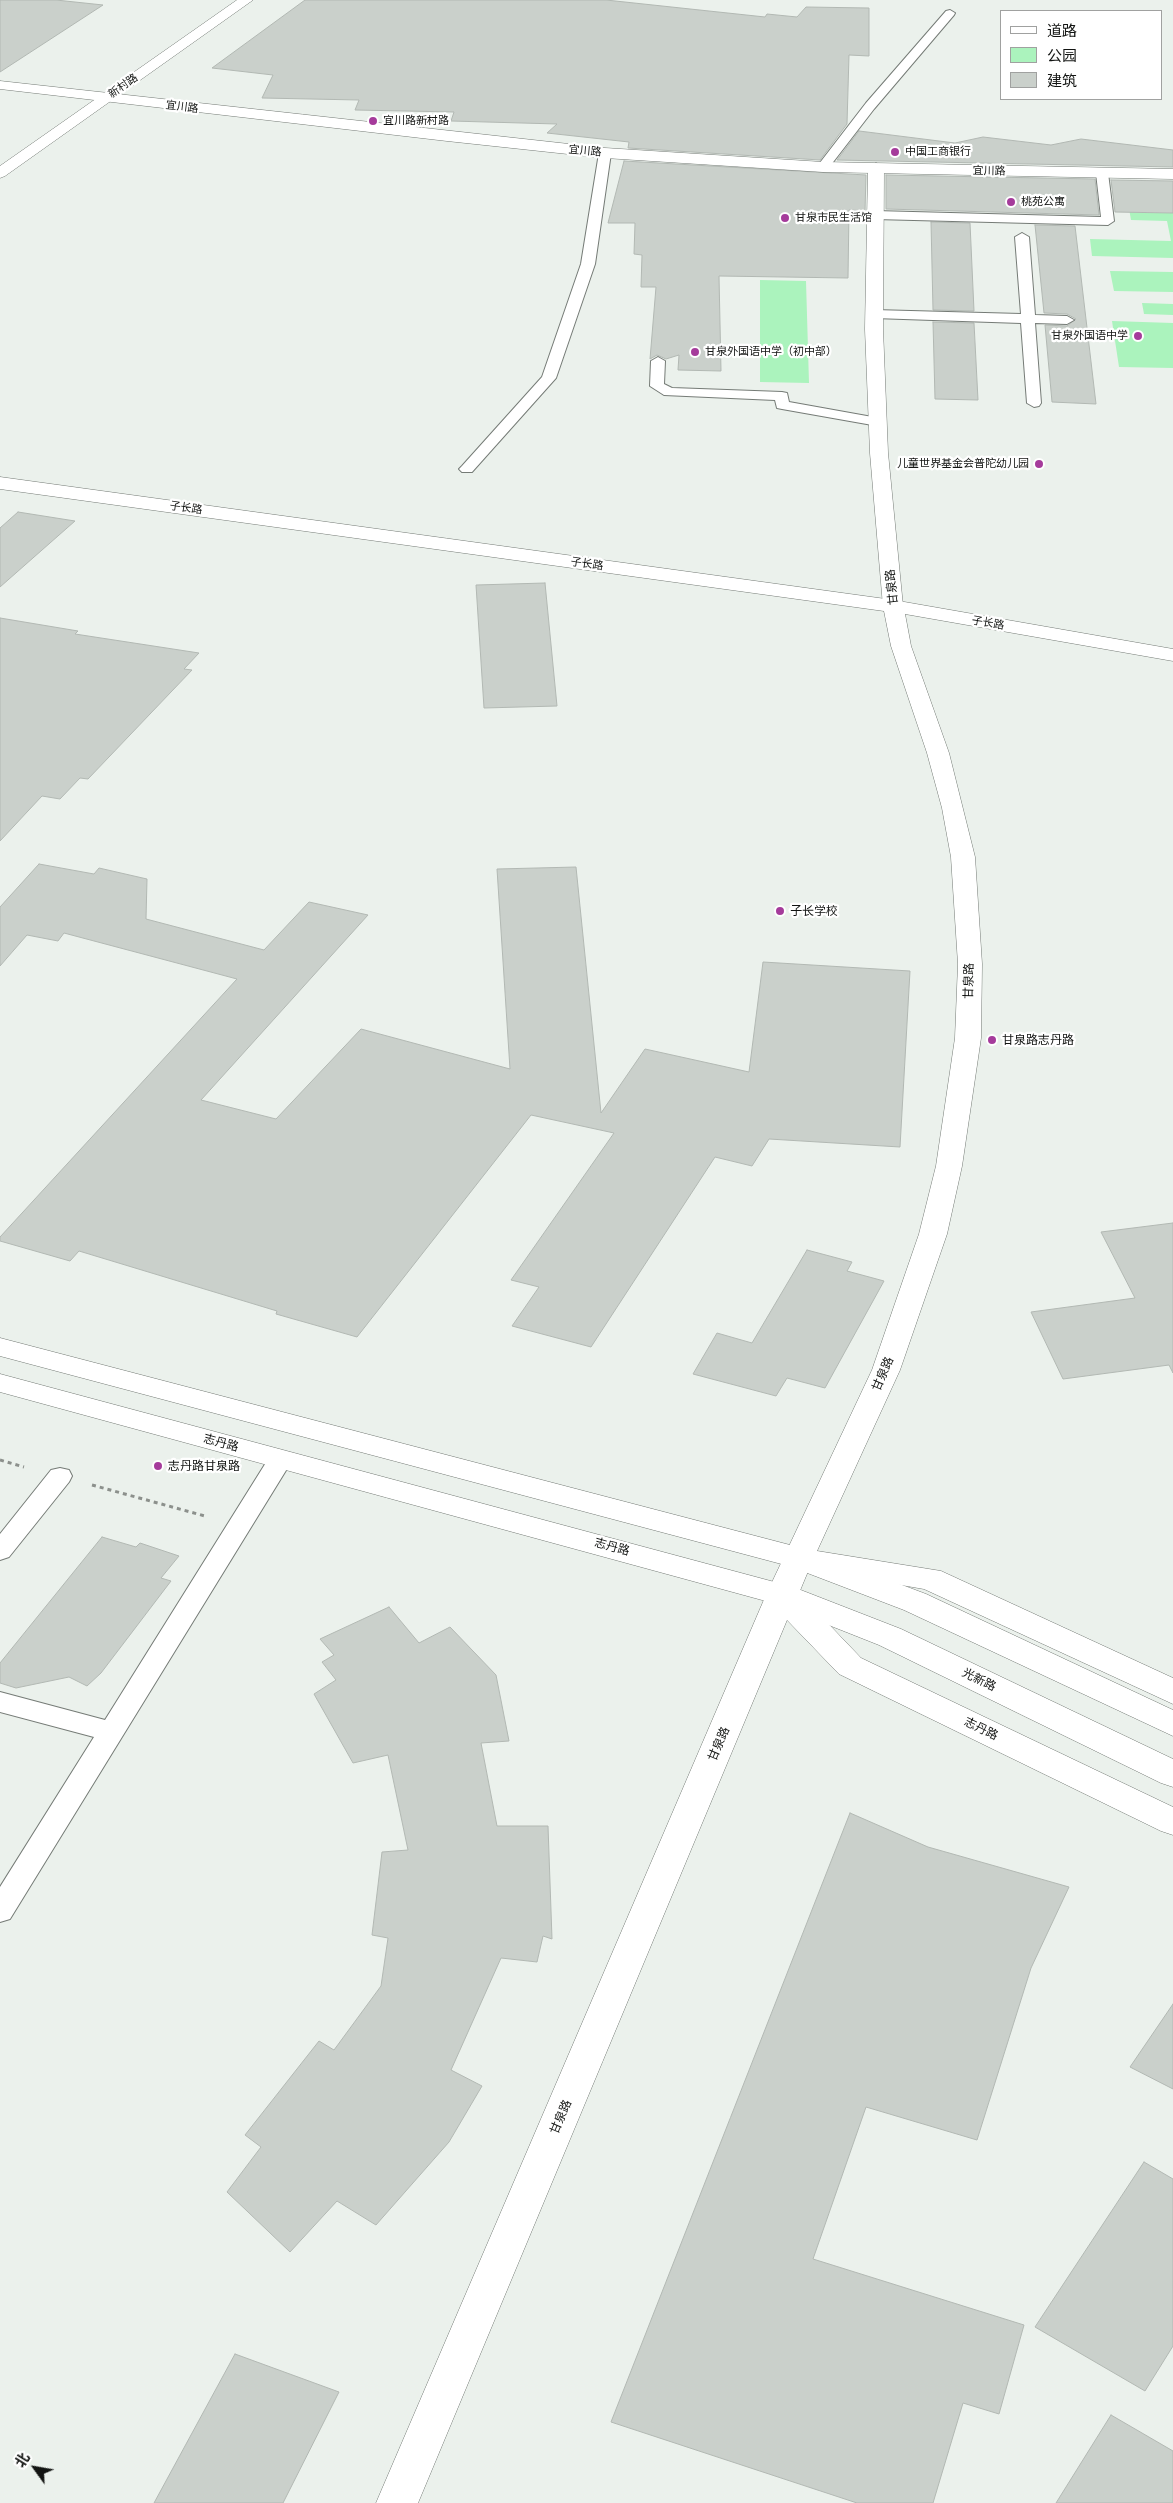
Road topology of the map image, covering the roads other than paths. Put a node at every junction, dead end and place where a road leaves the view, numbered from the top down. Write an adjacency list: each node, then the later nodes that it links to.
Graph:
1 (246, 0): 4 (street, 新村路)
2 (950, 13): 6 (lane)
3 (0, 85): 4 (street, 宜川路)
4 (106, 98): 5 (street, 宜川路); 8 (street, 新村路)
5 (605, 153): 6 (street, 宜川路); 19 (lane)
6 (823, 167): 7 (street, 宜川路)
7 (876, 168): 9 (street, 宜川路); 11 (street, 甘泉路)
8 (0, 173)
9 (1102, 173): 10 (street, 宜川路); 11 (lane)
10 (1173, 174)
11 (875, 214): 13 (street, 甘泉路)
12 (1022, 237): 14 (lane)
13 (874, 314): 14 (lane); 18 (street, 甘泉路)
14 (1028, 318): 15 (lane); 17 (lane)
15 (1067, 320)
16 (658, 361): 18 (lane)
17 (1034, 403)
18 (878, 422): 21 (street, 甘泉路)
19 (467, 469)
20 (0, 483): 21 (street, 子长路)
21 (893, 606): 22 (street, 子长路); 28 (street, 甘泉路)
22 (1173, 655)
23 (0, 1348): 28 (street)
24 (0, 1383): 25 (street, 志丹路)
25 (281, 1459): 29 (street, 志丹路); 33 (lane)
26 (60, 1476): 27 (lane)
27 (0, 1551)
28 (798, 1558): 29 (street, 甘泉路); 30 (street); 32 (street)
29 (782, 1595): 34 (street, 光新路); 35 (street, 志丹路); 37 (street, 甘泉路)
30 (1173, 1692)
31 (0, 1702): 33 (lane)
32 (1173, 1724)
33 (111, 1732): 36 (lane)
34 (1173, 1774)
35 (1173, 1822)
36 (0, 1911)
37 (397, 2503)

